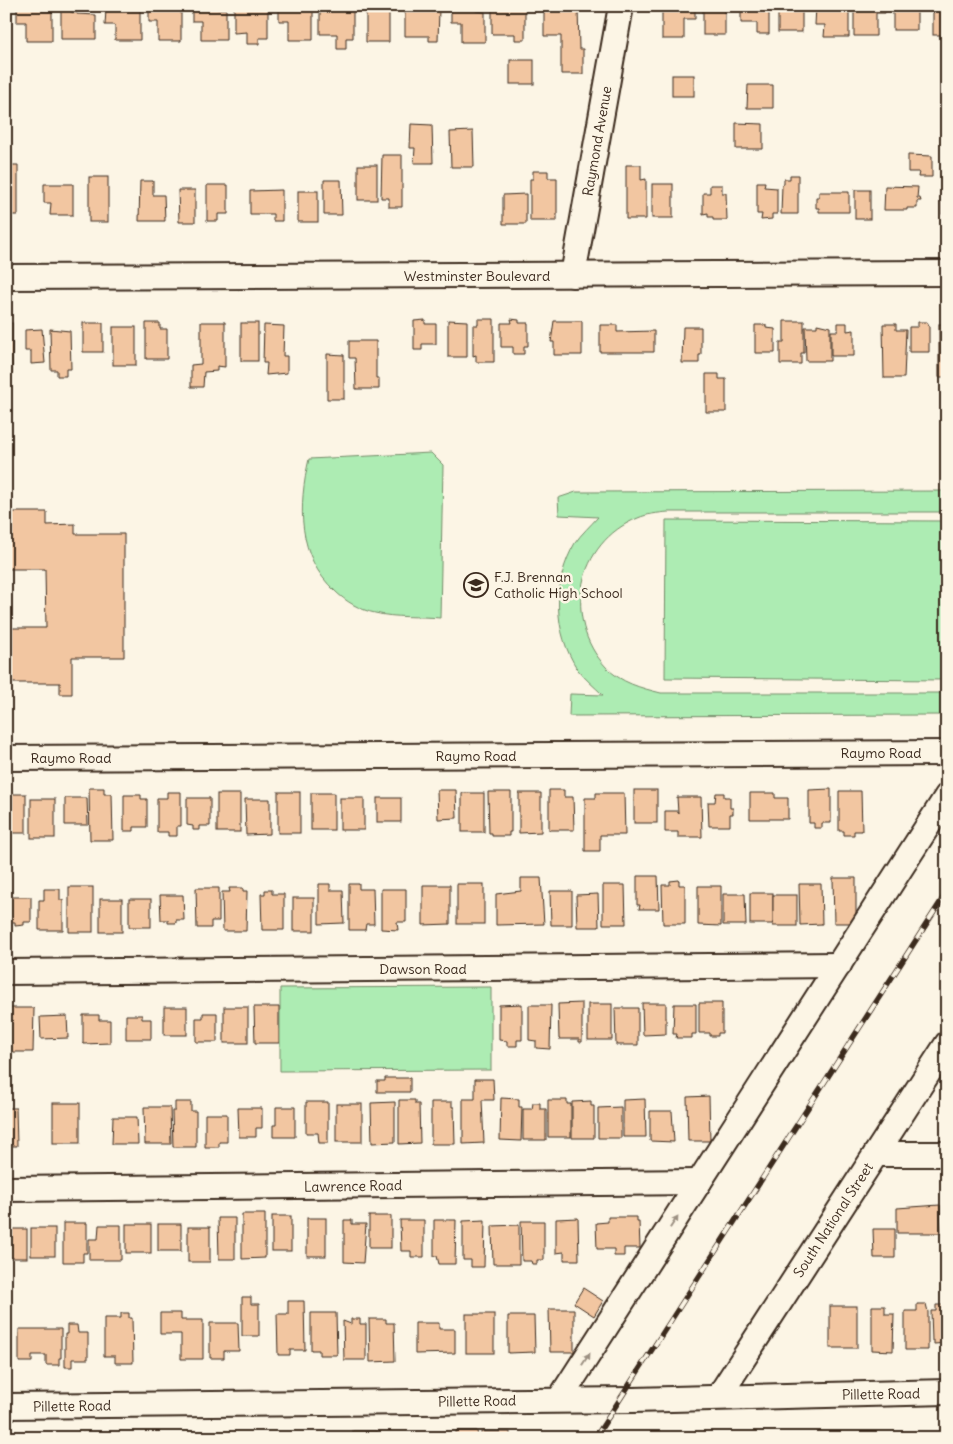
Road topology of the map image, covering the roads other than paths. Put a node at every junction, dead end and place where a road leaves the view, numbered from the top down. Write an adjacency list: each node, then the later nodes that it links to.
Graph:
1 (621, 6): 3 (street, Raymond Avenue)
2 (947, 273): 3 (street, Westminster Boulevard)
3 (573, 275): 4 (street, Westminster Boulevard)
4 (6, 278)
5 (946, 753): 6 (street, Raymo Road)
6 (6, 758)
7 (947, 796): 8 (street)
8 (839, 965): 9 (street, Dawson Road); 13 (street)
9 (6, 972)
10 (947, 1044): 11 (street, South National Street)
11 (876, 1154): 12 (street); 16 (street, South National Street)
12 (947, 1154)
13 (699, 1182): 14 (street, Lawrence Road); 17 (street, one-way to 13)
14 (6, 1189)
15 (947, 1392): 16 (street, Pillette Road)
16 (719, 1396): 17 (street, Pillette Road)
17 (559, 1400): 18 (street, Pillette Road)
18 (6, 1406)

